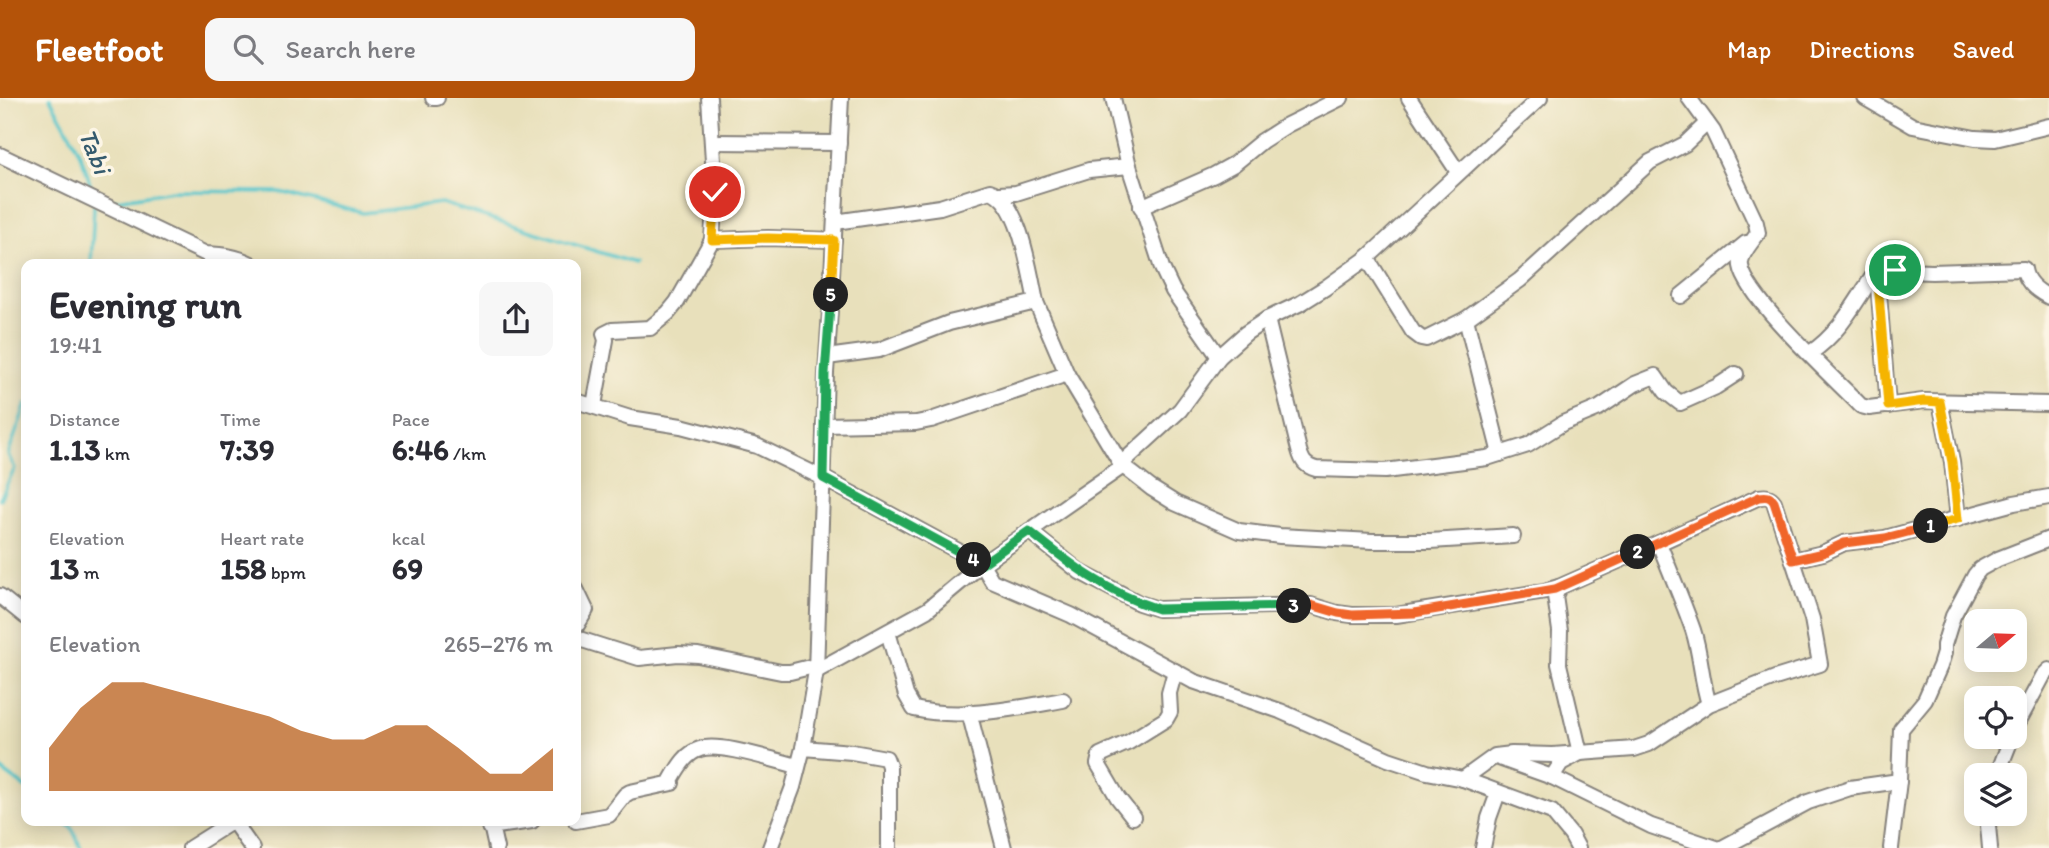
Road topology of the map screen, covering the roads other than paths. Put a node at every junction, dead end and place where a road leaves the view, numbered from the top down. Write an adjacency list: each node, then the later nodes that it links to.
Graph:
1 (709, 98): 11 (street)
2 (841, 98): 12 (street)
3 (1113, 98): 14 (street)
4 (1341, 98): 17 (street)
5 (1409, 98): 15 (street)
6 (1540, 98): 15 (street)
7 (1689, 98): 9 (street)
8 (1866, 98): 10 (street)
9 (1707, 123): 19 (street); 30 (street)
10 (2049, 125)
11 (712, 142): 12 (street); 20 (street)
12 (839, 143): 18 (street)
13 (0, 155): 23 (street)
14 (1129, 166): 16 (street); 17 (street)
15 (1458, 172): 22 (street)
16 (999, 194): 18 (street); 28 (street)
17 (1141, 207): 33 (street)
18 (835, 222): 21 (street)
19 (1758, 233): 26 (street); 31 (street)
20 (712, 240): 21 (street); 39 (street)
21 (834, 240): 32 (street)
22 (1367, 258): 29 (street); 30 (street)
23 (203, 259): 24 (street)
24 (241, 259)
25 (1877, 270): 27 (street); 31 (street); 40 (street)
26 (1681, 296)
27 (2049, 297)
28 (1036, 302): 32 (street); 34 (street)
29 (1267, 319): 33 (street); 42 (street)
30 (1466, 319): 42 (street)
31 (1810, 353): 40 (street)
32 (827, 357): 41 (street)
33 (1219, 357): 43 (street)
34 (1067, 374): 41 (street); 43 (street)
35 (1735, 374): 42 (street)
36 (581, 402): 39 (street)
37 (1940, 402): 38 (street); 40 (street); 46 (street)
38 (2049, 404)
39 (594, 405): 44 (street)
40 (1888, 406)
41 (824, 425): 44 (street)
42 (1500, 454)
43 (1122, 465): 47 (street); 48 (street)
44 (823, 478): 52 (street); 61 (street)
45 (2049, 497): 46 (street)
46 (1958, 519): 51 (street)
47 (1029, 531): 52 (street); 53 (street)
48 (1513, 536)
49 (2049, 539): 73 (street)
50 (1659, 543): 51 (street); 53 (street); 64 (street)
51 (1793, 560): 64 (street)
52 (982, 564): 58 (street); 62 (street)
53 (1559, 587): 68 (street)
54 (0, 596): 56 (street)
55 (581, 600): 57 (street)
56 (21, 613)
57 (581, 618)
58 (888, 632): 61 (street); 66 (street)
59 (581, 640): 61 (street)
60 (2049, 670): 65 (street)
61 (816, 671): 67 (street)
62 (1175, 671): 72 (street); 75 (street)
63 (1063, 700): 66 (street)
64 (1709, 704): 68 (street)
65 (2027, 706)
66 (969, 712): 86 (street)
67 (803, 748): 70 (street); 85 (street)
68 (1580, 753): 69 (street); 71 (street)
69 (1495, 756): 71 (street); 72 (street)
70 (798, 766): 76 (street); 84 (street)
71 (1552, 777): 89 (street)
72 (1463, 779): 74 (street)
73 (1899, 781): 90 (street); 91 (street)
74 (1498, 793): 87 (street); 88 (street)
75 (1133, 817)
76 (581, 820)
77 (225, 826): 81 (street)
78 (237, 826): 82 (street)
79 (490, 826): 83 (street)
80 (1988, 826): 92 (street)
81 (190, 848)
82 (252, 848)
83 (496, 848)
84 (770, 848)
85 (889, 848)
86 (1004, 848)
87 (1483, 848)
88 (1578, 848)
89 (1716, 848)
90 (1722, 848)
91 (1891, 848)
92 (1990, 848)

